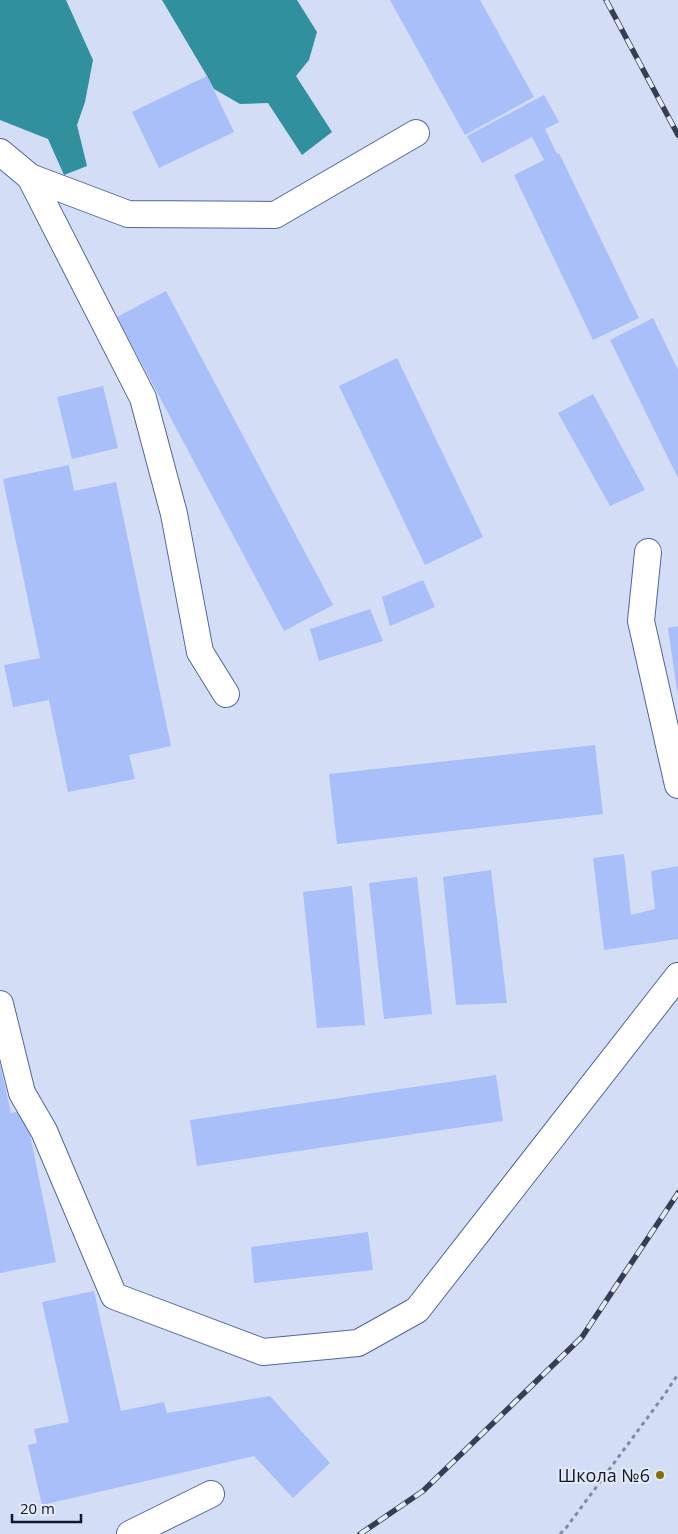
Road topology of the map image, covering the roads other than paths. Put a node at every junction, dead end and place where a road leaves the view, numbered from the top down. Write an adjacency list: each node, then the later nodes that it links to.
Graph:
1 (416, 133): 3 (street)
2 (0, 152): 3 (street)
3 (30, 177): 5 (street)
4 (648, 552): 6 (street)
5 (226, 694)
6 (678, 785)
7 (678, 976): 8 (street)
8 (0, 1004)
9 (211, 1494): 10 (street)
10 (130, 1534)

